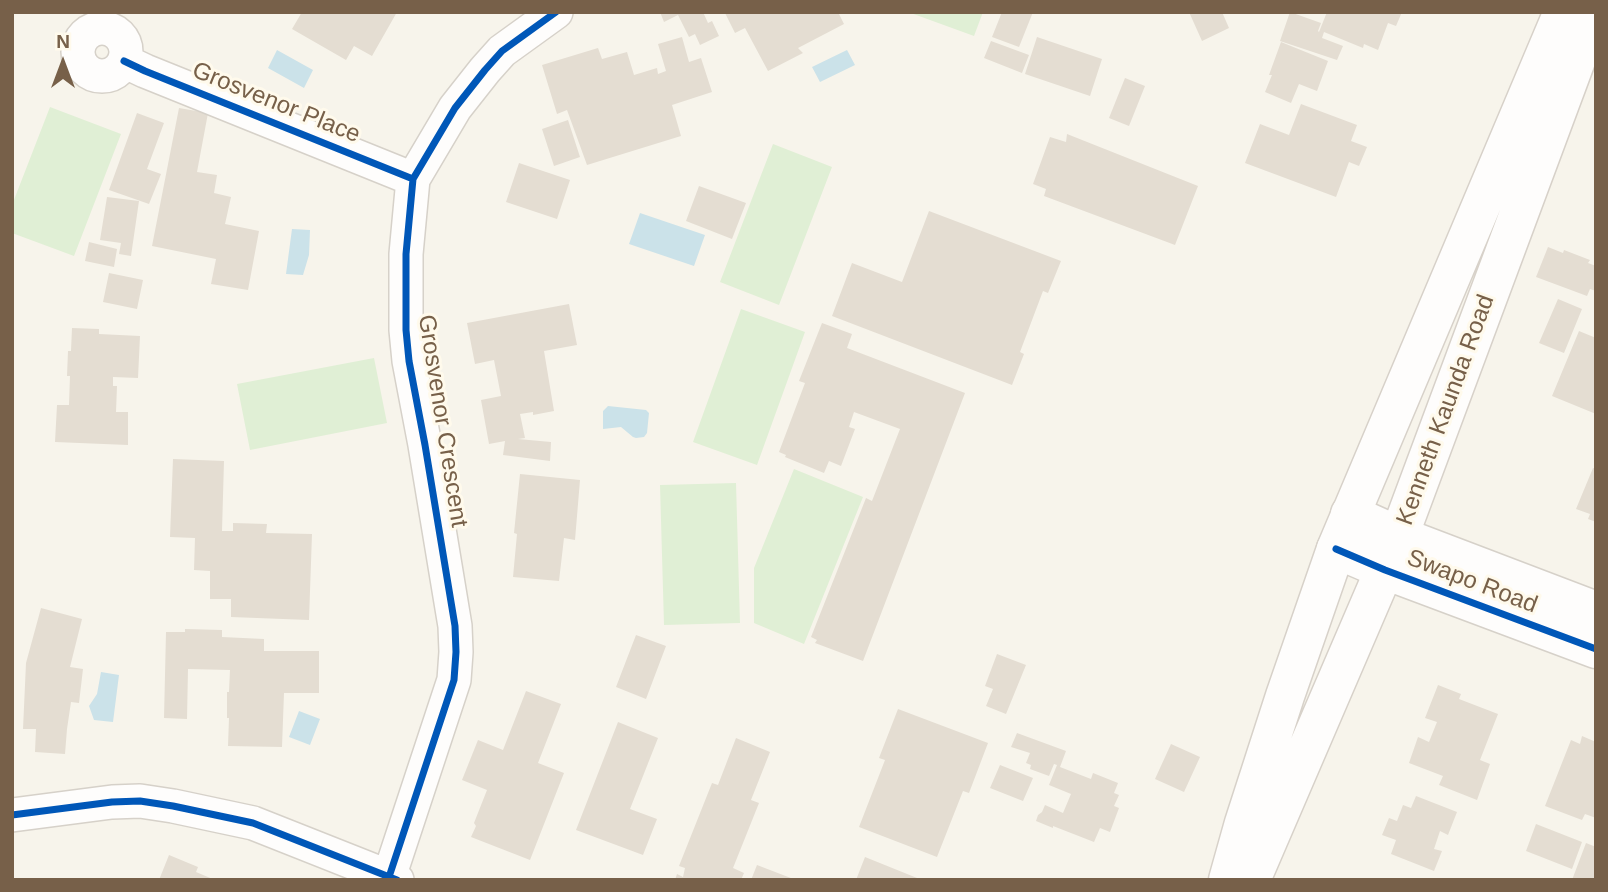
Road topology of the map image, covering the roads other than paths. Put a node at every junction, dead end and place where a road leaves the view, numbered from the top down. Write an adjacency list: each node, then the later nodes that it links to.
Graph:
1 (556, 12): 5 (street, Grosvenor Crescent)
2 (1563, 12): 6 (main road, Kenneth Kaunda Road)
3 (1594, 12): 8 (main road, Kenneth Kaunda Road)
4 (92, 20): 5 (street, Grosvenor Place)
5 (413, 179): 12 (street, Grosvenor Crescent)
6 (1350, 514): 7 (main road, Kenneth Kaunda Road); 8 (main road, Swapo Road)
7 (1336, 549): 8 (main road, Swapo Road); 13 (main road, Kenneth Kaunda Road)
8 (1392, 552): 9 (main road, Swapo Road); 10 (main road, Swapo Road); 14 (main road, Kenneth Kaunda Road)
9 (1596, 611)
10 (1596, 649)
11 (12, 815): 12 (street)
12 (392, 879)
13 (1228, 880)
14 (1251, 880)

